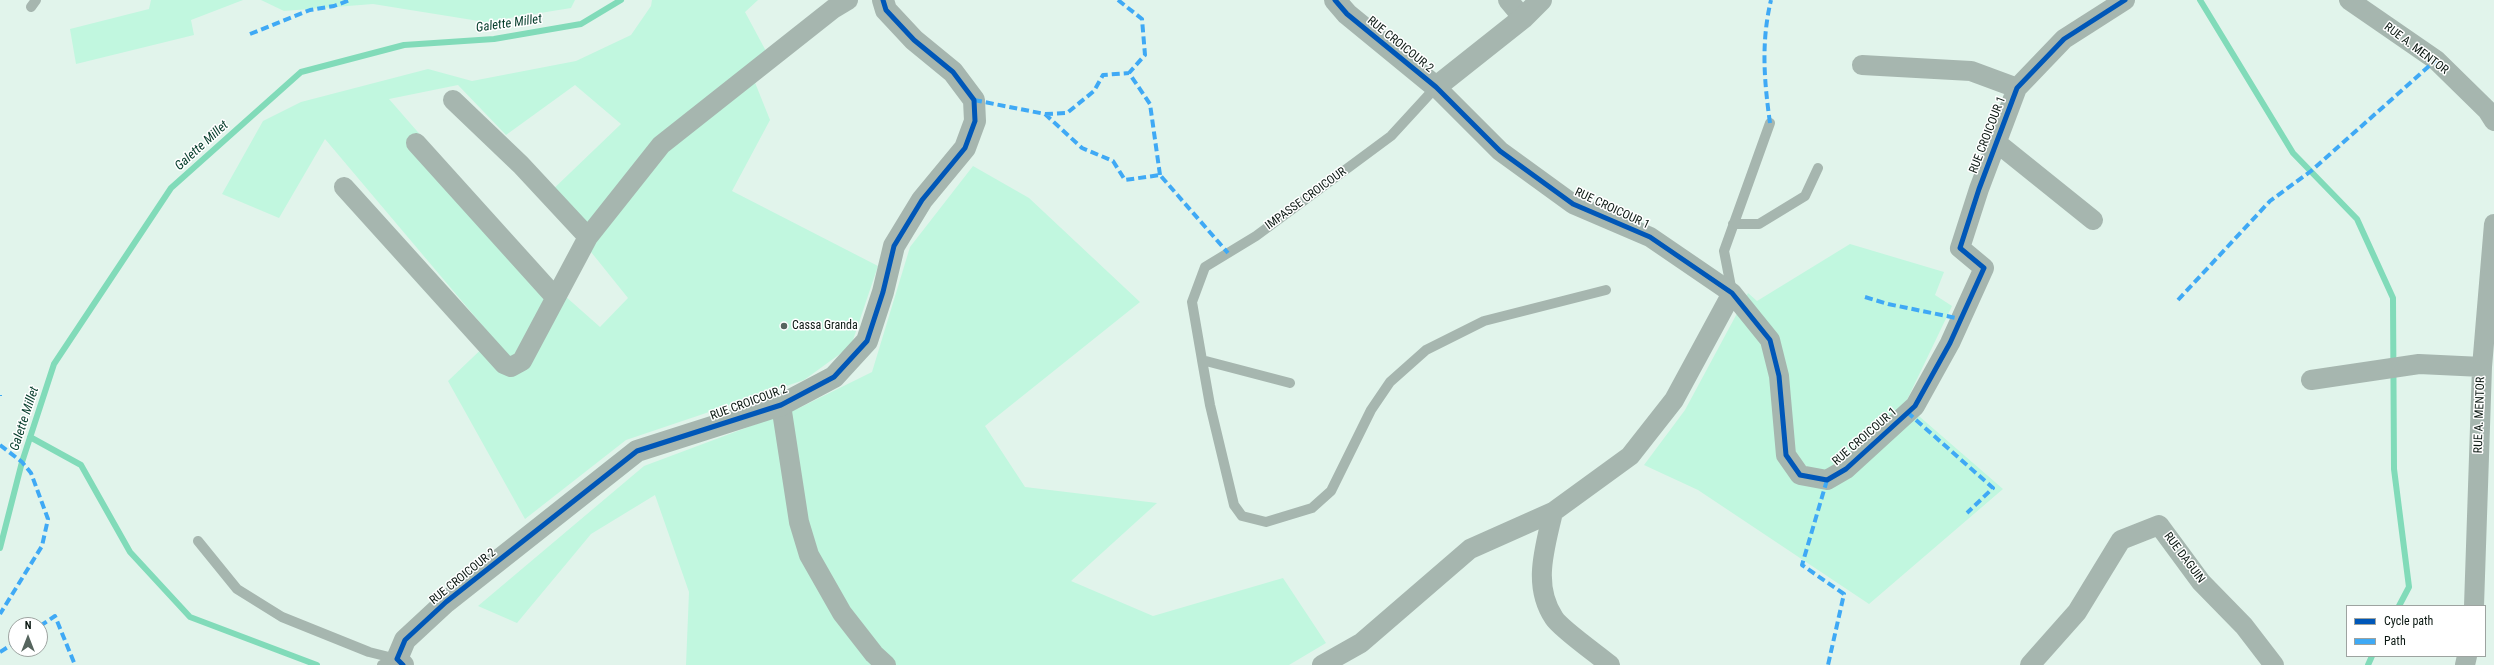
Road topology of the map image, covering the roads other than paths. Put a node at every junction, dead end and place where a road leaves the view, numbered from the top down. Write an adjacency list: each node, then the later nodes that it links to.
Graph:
1 (848, 0): 22 (street)
2 (882, 0): 30 (street, RUE CROICOUR 2)
3 (1335, 0): 10 (street, RUE CROICOUR 2)
4 (1508, 0): 8 (street)
5 (1541, 0): 8 (street, IMPASSE CROICOUR)
6 (2125, 0): 11 (street, RUE CROICOUR 1)
7 (2351, 0): 13 (street, RUE A. MENTOR)
8 (1523, 18): 10 (street, IMPASSE CROICOUR)
9 (1862, 65): 11 (street)
10 (1436, 87): 24 (street, RUE CROICOUR 1); 26 (lane, IMPASSE CROICOUR)
11 (2017, 88): 15 (street, RUE CROICOUR 1)
12 (453, 100): 22 (street)
13 (2494, 121)
14 (1770, 123): 20 (lane)
15 (1996, 142): 19 (street); 24 (street, RUE CROICOUR 1)
16 (416, 143): 25 (street)
17 (1818, 168): 20 (lane)
18 (344, 187): 25 (street)
19 (2093, 220)
20 (1733, 224): 24 (lane)
21 (2494, 224): 27 (street, RUE A. MENTOR)
22 (588, 237): 25 (street)
23 (1606, 290): 26 (lane, IMPASSE CROICOUR)
24 (1732, 293): 31 (street)
25 (555, 297)
26 (1202, 360): 29 (lane)
27 (2482, 367): 28 (street); 33 (street, RUE A. MENTOR)
28 (2311, 380)
29 (1290, 383)
30 (781, 405): 34 (street, RUE CROICOUR 2); 35 (street)
31 (1553, 512): 36 (street); 37 (street)
32 (198, 541): 34 (lane)
33 (2474, 605)
34 (394, 663)
35 (886, 665)
36 (1322, 665)
37 (1610, 665)
38 (2030, 665): 39 (street, RUE DAGUIN)
39 (2274, 665)

